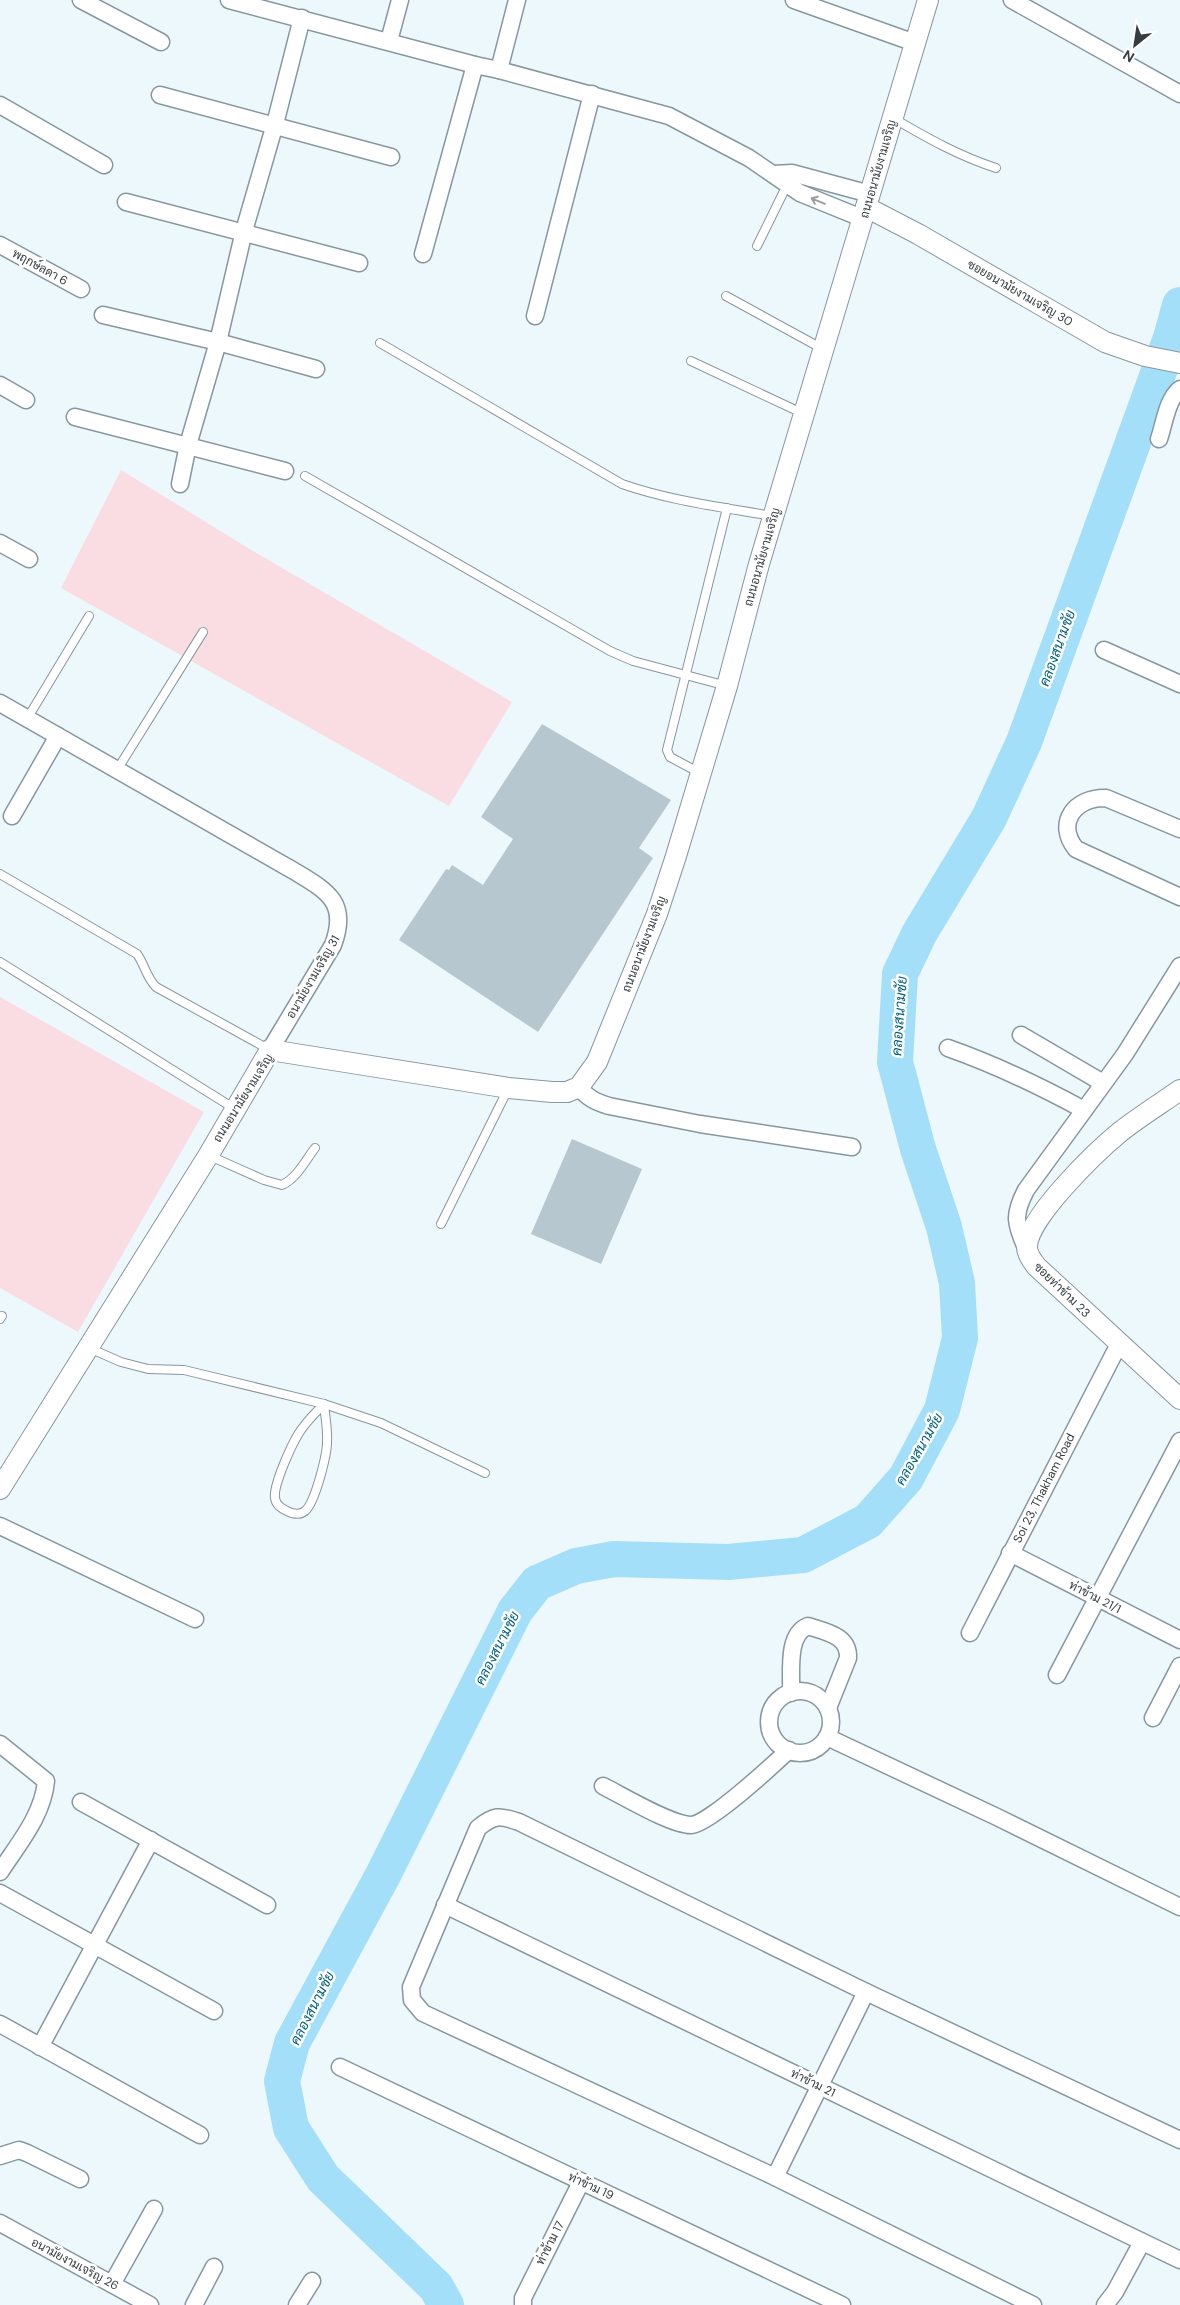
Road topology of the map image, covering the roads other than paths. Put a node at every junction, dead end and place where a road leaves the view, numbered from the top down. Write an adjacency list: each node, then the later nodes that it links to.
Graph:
1 (81, 0): 11 (street)
2 (229, 0): 8 (street)
3 (400, 0): 10 (street)
4 (517, 0): 14 (street)
5 (794, 0): 12 (street)
6 (928, 0): 12 (street, ถนนอนามัยงามเจริญ)
7 (1012, 0): 16 (street)
8 (286, 7): 9 (street)
9 (302, 18): 10 (street); 20 (street)
10 (389, 41): 13 (street)
11 (161, 42)
12 (915, 43): 19 (street, ถนนอนามัยงามเจริญ)
13 (475, 65): 14 (street); 30 (street)
14 (500, 70): 15 (street)
15 (592, 94): 24 (street); 35 (street)
16 (1180, 94)
17 (160, 95): 20 (street)
18 (0, 106): 22 (street)
19 (892, 118): 23 (lane); 26 (street, ถนนอนามัยงามเจริญ)
20 (275, 124): 21 (street); 27 (street)
21 (391, 157)
22 (104, 165)
23 (996, 168)
24 (789, 179): 26 (street); 26 (street, one-way to 24); 29 (lane)
25 (126, 202): 27 (street)
26 (867, 207): 38 (street, ถนนอนามัยงามเจริญ); 40 (street, ซอยอนามัยงามเจริญ 30)
27 (244, 231): 31 (street); 36 (street)
28 (0, 245): 32 (street, พฤกษ์ลดา 6)
29 (757, 246)
30 (424, 254)
31 (359, 263)
32 (80, 289)
33 (726, 296): 38 (lane)
34 (103, 315): 36 (street)
35 (535, 316)
36 (218, 342): 41 (street); 48 (street)
37 (380, 343): 52 (lane)
38 (823, 349): 45 (street, ถนนอนามัยงามเจริญ)
39 (691, 361): 45 (lane)
40 (1180, 363)
41 (316, 369)
42 (0, 386): 44 (street)
43 (1180, 390): 47 (street)
44 (26, 400)
45 (804, 414): 53 (street, ถนนอนามัยงามเจริญ)
46 (76, 417): 48 (street)
47 (1159, 439)
48 (188, 445): 49 (street); 51 (street)
49 (285, 471)
50 (305, 476): 59 (lane)
51 (180, 484)
52 (727, 508): 53 (lane); 59 (lane)
53 (774, 516): 61 (street, ถนนอนามัยงามเจริญ)
54 (0, 543): 55 (street)
55 (29, 559)
56 (89, 616): 63 (lane)
57 (203, 632): 65 (lane)
58 (1104, 650): 60 (street)
59 (686, 674): 61 (lane); 66 (lane)
60 (1180, 684)
61 (726, 686): 66 (street, ถนนอนามัยงามเจริญ)
62 (0, 703): 63 (street, อนามัยงามเจริญ 31)
63 (27, 719): 64 (street, อนามัยงามเจริญ 31)
64 (58, 736): 65 (street, อนามัยงามเจริญ 31); 67 (street)
65 (117, 770): 75 (street, อนามัยงามเจริญ 31)
66 (702, 774): 77 (street, ถนนอนามัยงามเจริญ)
67 (12, 816)
68 (1180, 829): 70 (street)
69 (0, 874): 75 (lane)
70 (1180, 897)
71 (0, 962): 80 (lane)
72 (1180, 966): 76 (street)
73 (1021, 1035): 76 (street)
74 (948, 1048): 81 (street)
75 (270, 1050): 78 (street, ถนนอนามัยงามเจริญ); 80 (street, ถนนอนามัยงามเจริญ)
76 (1104, 1083): 81 (street)
77 (579, 1087): 78 (street, ถนนอนามัยงามเจริญ); 82 (street)
78 (509, 1088): 85 (lane)
79 (1180, 1090): 86 (street, ซอยท่าข้าม 23)
80 (235, 1109): 84 (street, ถนนอนามัยงามเจริญ)
81 (1084, 1110): 86 (street)
82 (852, 1147)
83 (315, 1148): 84 (lane)
84 (208, 1156): 88 (street, ถนนอนามัยงามเจริญ)
85 (441, 1224)
86 (1026, 1248): 87 (street, ซอยท่าข้าม 23)
87 (1119, 1344): 89 (street, ซอยท่าข้าม 23); 95 (street, Soi 23, Thakham Road)
88 (89, 1348): 90 (lane); 93 (street, ถนนอนามัยงามเจริญ)
89 (1180, 1399)
90 (324, 1404): 90 (lane); 92 (lane)
91 (1180, 1441): 96 (street)
92 (485, 1473)
93 (4, 1476)
94 (0, 1526): 97 (street)
95 (1010, 1553): 96 (street, ท่าข้าม 21/1); 98 (street, Soi 23, Thakham Road)
96 (1098, 1598): 99 (street, ท่าข้าม 21/1); 101 (street)
97 (195, 1619)
98 (970, 1633)
99 (1180, 1640)
100 (1180, 1666): 104 (street)
101 (1057, 1675)
102 (791, 1693): 103 (street); 103 (street); 107 (street)
103 (828, 1708): 105 (street)
104 (1153, 1718)
105 (827, 1737): 107 (street); 115 (street)
106 (0, 1744): 111 (street)
107 (788, 1750): 108 (street)
108 (603, 1786)
109 (81, 1802): 110 (street)
110 (151, 1840): 113 (street); 116 (street)
111 (0, 1872)
112 (0, 1893): 116 (street)
113 (267, 1905)
114 (445, 1905): 117 (street); 122 (street, ท่าข้าม 21); 126 (street)
115 (1180, 1907)
116 (94, 1947): 118 (street); 120 (street)
117 (866, 1992): 122 (street); 124 (street)
118 (214, 2011)
119 (0, 2024): 120 (street)
120 (40, 2047): 123 (street)
121 (340, 2067): 128 (street, ท่าข้าม 19)
122 (820, 2086): 126 (street); 131 (street, ท่าข้าม 21)
123 (200, 2135)
124 (1180, 2140)
125 (0, 2156): 127 (street)
126 (775, 2177): 141 (street)
127 (80, 2179)
128 (581, 2182): 139 (street, ท่าข้าม 17); 140 (street, ท่าข้าม 19)
129 (154, 2209): 135 (street)
130 (0, 2224): 135 (street, อนามัยงามเจริญ 26)
131 (1142, 2242): 132 (street, ท่าข้าม 21); 142 (street)
132 (1180, 2260)
133 (214, 2267): 137 (street)
134 (312, 2281): 138 (street)
135 (112, 2284): 136 (street, อนามัยงามเจริญ 26)
136 (150, 2305)
137 (194, 2305)
138 (297, 2305)
139 (522, 2305)
140 (842, 2305)
141 (1033, 2305)
142 (1105, 2305)

